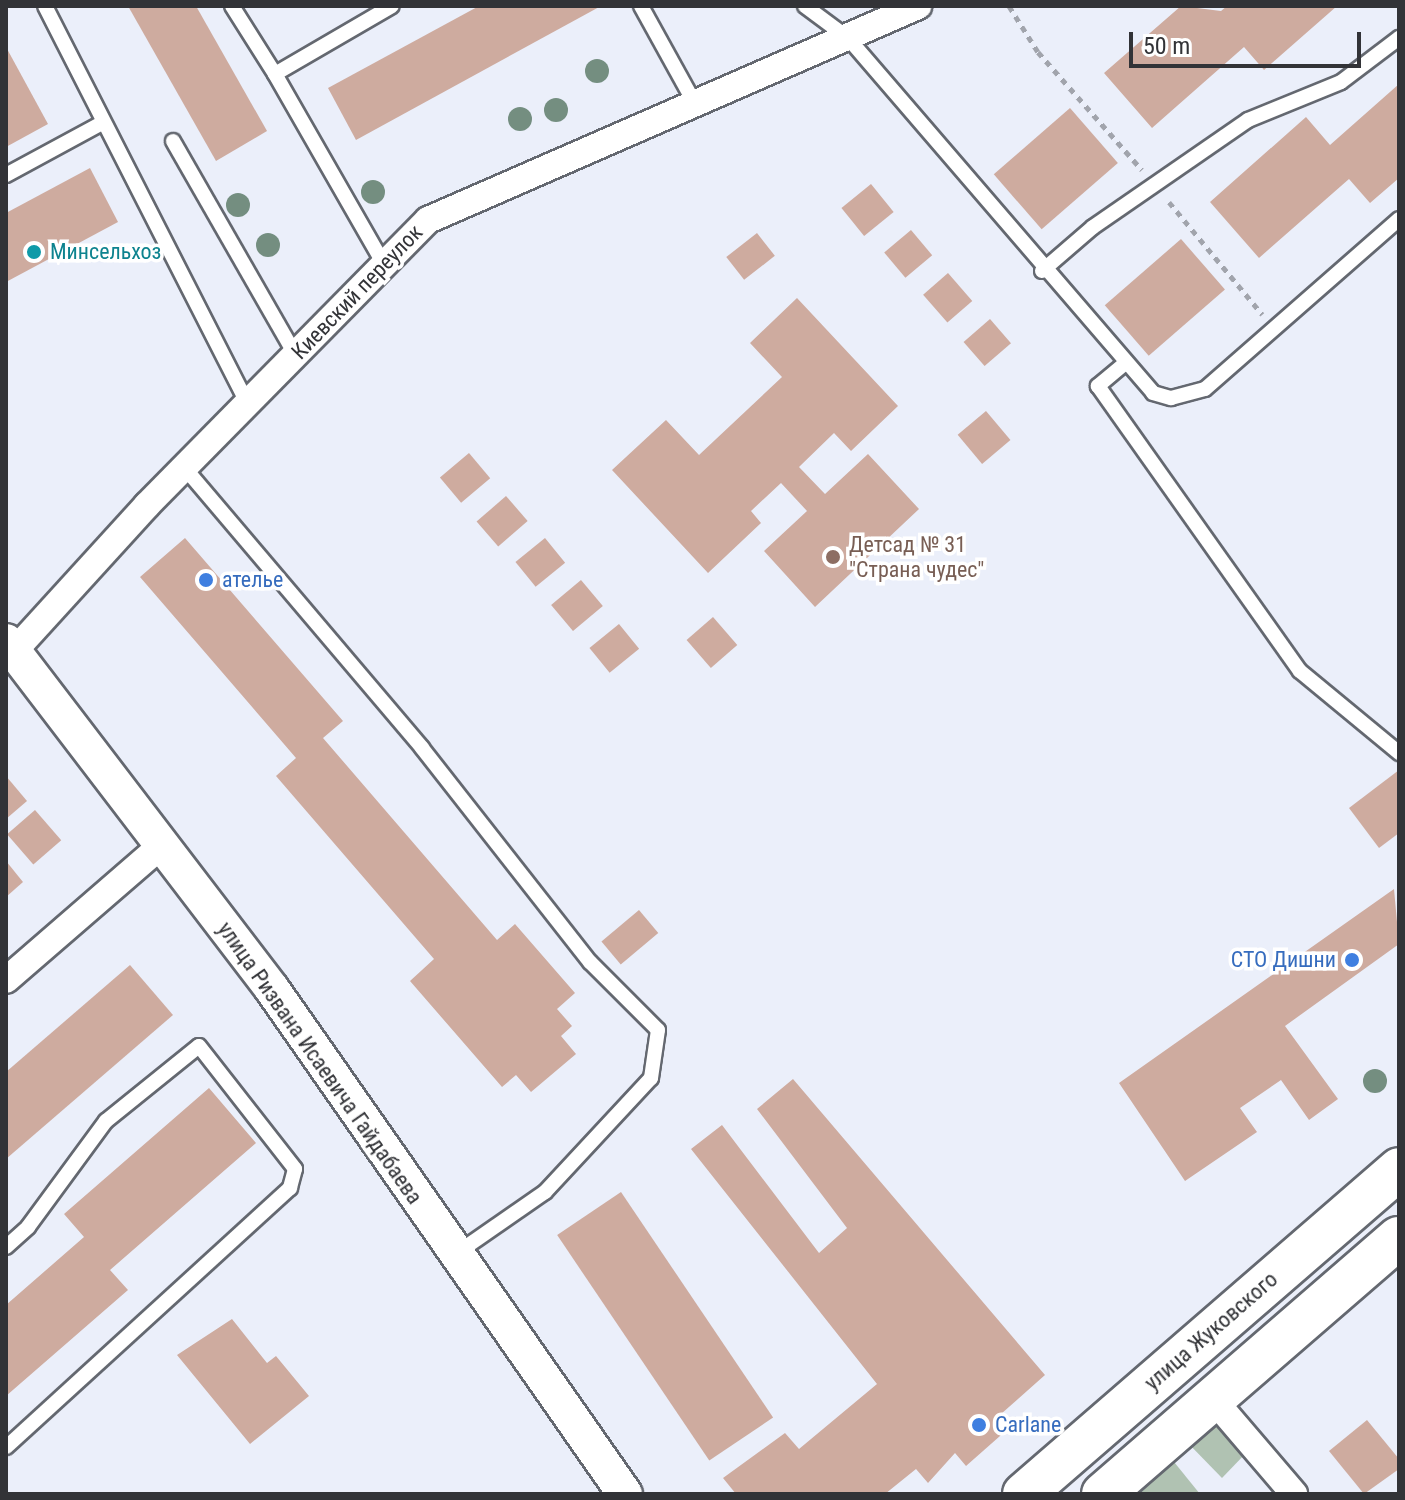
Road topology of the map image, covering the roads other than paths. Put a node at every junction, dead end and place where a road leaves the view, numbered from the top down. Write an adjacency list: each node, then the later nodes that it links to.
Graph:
1 (45, 6): 11 (lane)
2 (232, 6): 9 (lane)
3 (392, 6): 9 (lane)
4 (641, 6): 10 (lane)
5 (805, 6): 7 (lane)
6 (918, 6): 7 (street, Киевский переулок)
7 (848, 38): 10 (street, Киевский переулок); 16 (lane)
8 (1399, 38): 16 (lane)
9 (275, 74): 15 (lane)
10 (695, 104): 15 (street, Киевский переулок)
11 (104, 122): 13 (lane); 19 (lane)
12 (173, 141): 17 (lane)
13 (6, 175)
14 (1399, 219): 18 (lane)
15 (384, 264): 17 (street, Киевский переулок)
16 (1042, 271): 18 (lane)
17 (295, 354): 19 (street, Киевский переулок)
18 (1123, 365): 22 (lane)
19 (247, 403): 20 (street, Киевский переулок)
20 (184, 467): 21 (street, Киевский переулок); 28 (lane)
21 (11, 645): 23 (street, улица Ризвана Исаевича Гайдабаева)
22 (1399, 753)
23 (163, 844): 24 (street); 28 (street, улица Ризвана Исаевича Гайдабаева)
24 (6, 980)
25 (1399, 1169): 32 (main road, улица Жуковского)
26 (1399, 1238): 29 (main road)
27 (6, 1247): 30 (lane)
28 (453, 1255): 31 (street, улица Ризвана Исаевича Гайдабаева)
29 (1213, 1399): 33 (main road); 34 (street)
30 (6, 1447)
31 (625, 1494)
32 (1024, 1494)
33 (1103, 1494)
34 (1294, 1494)

